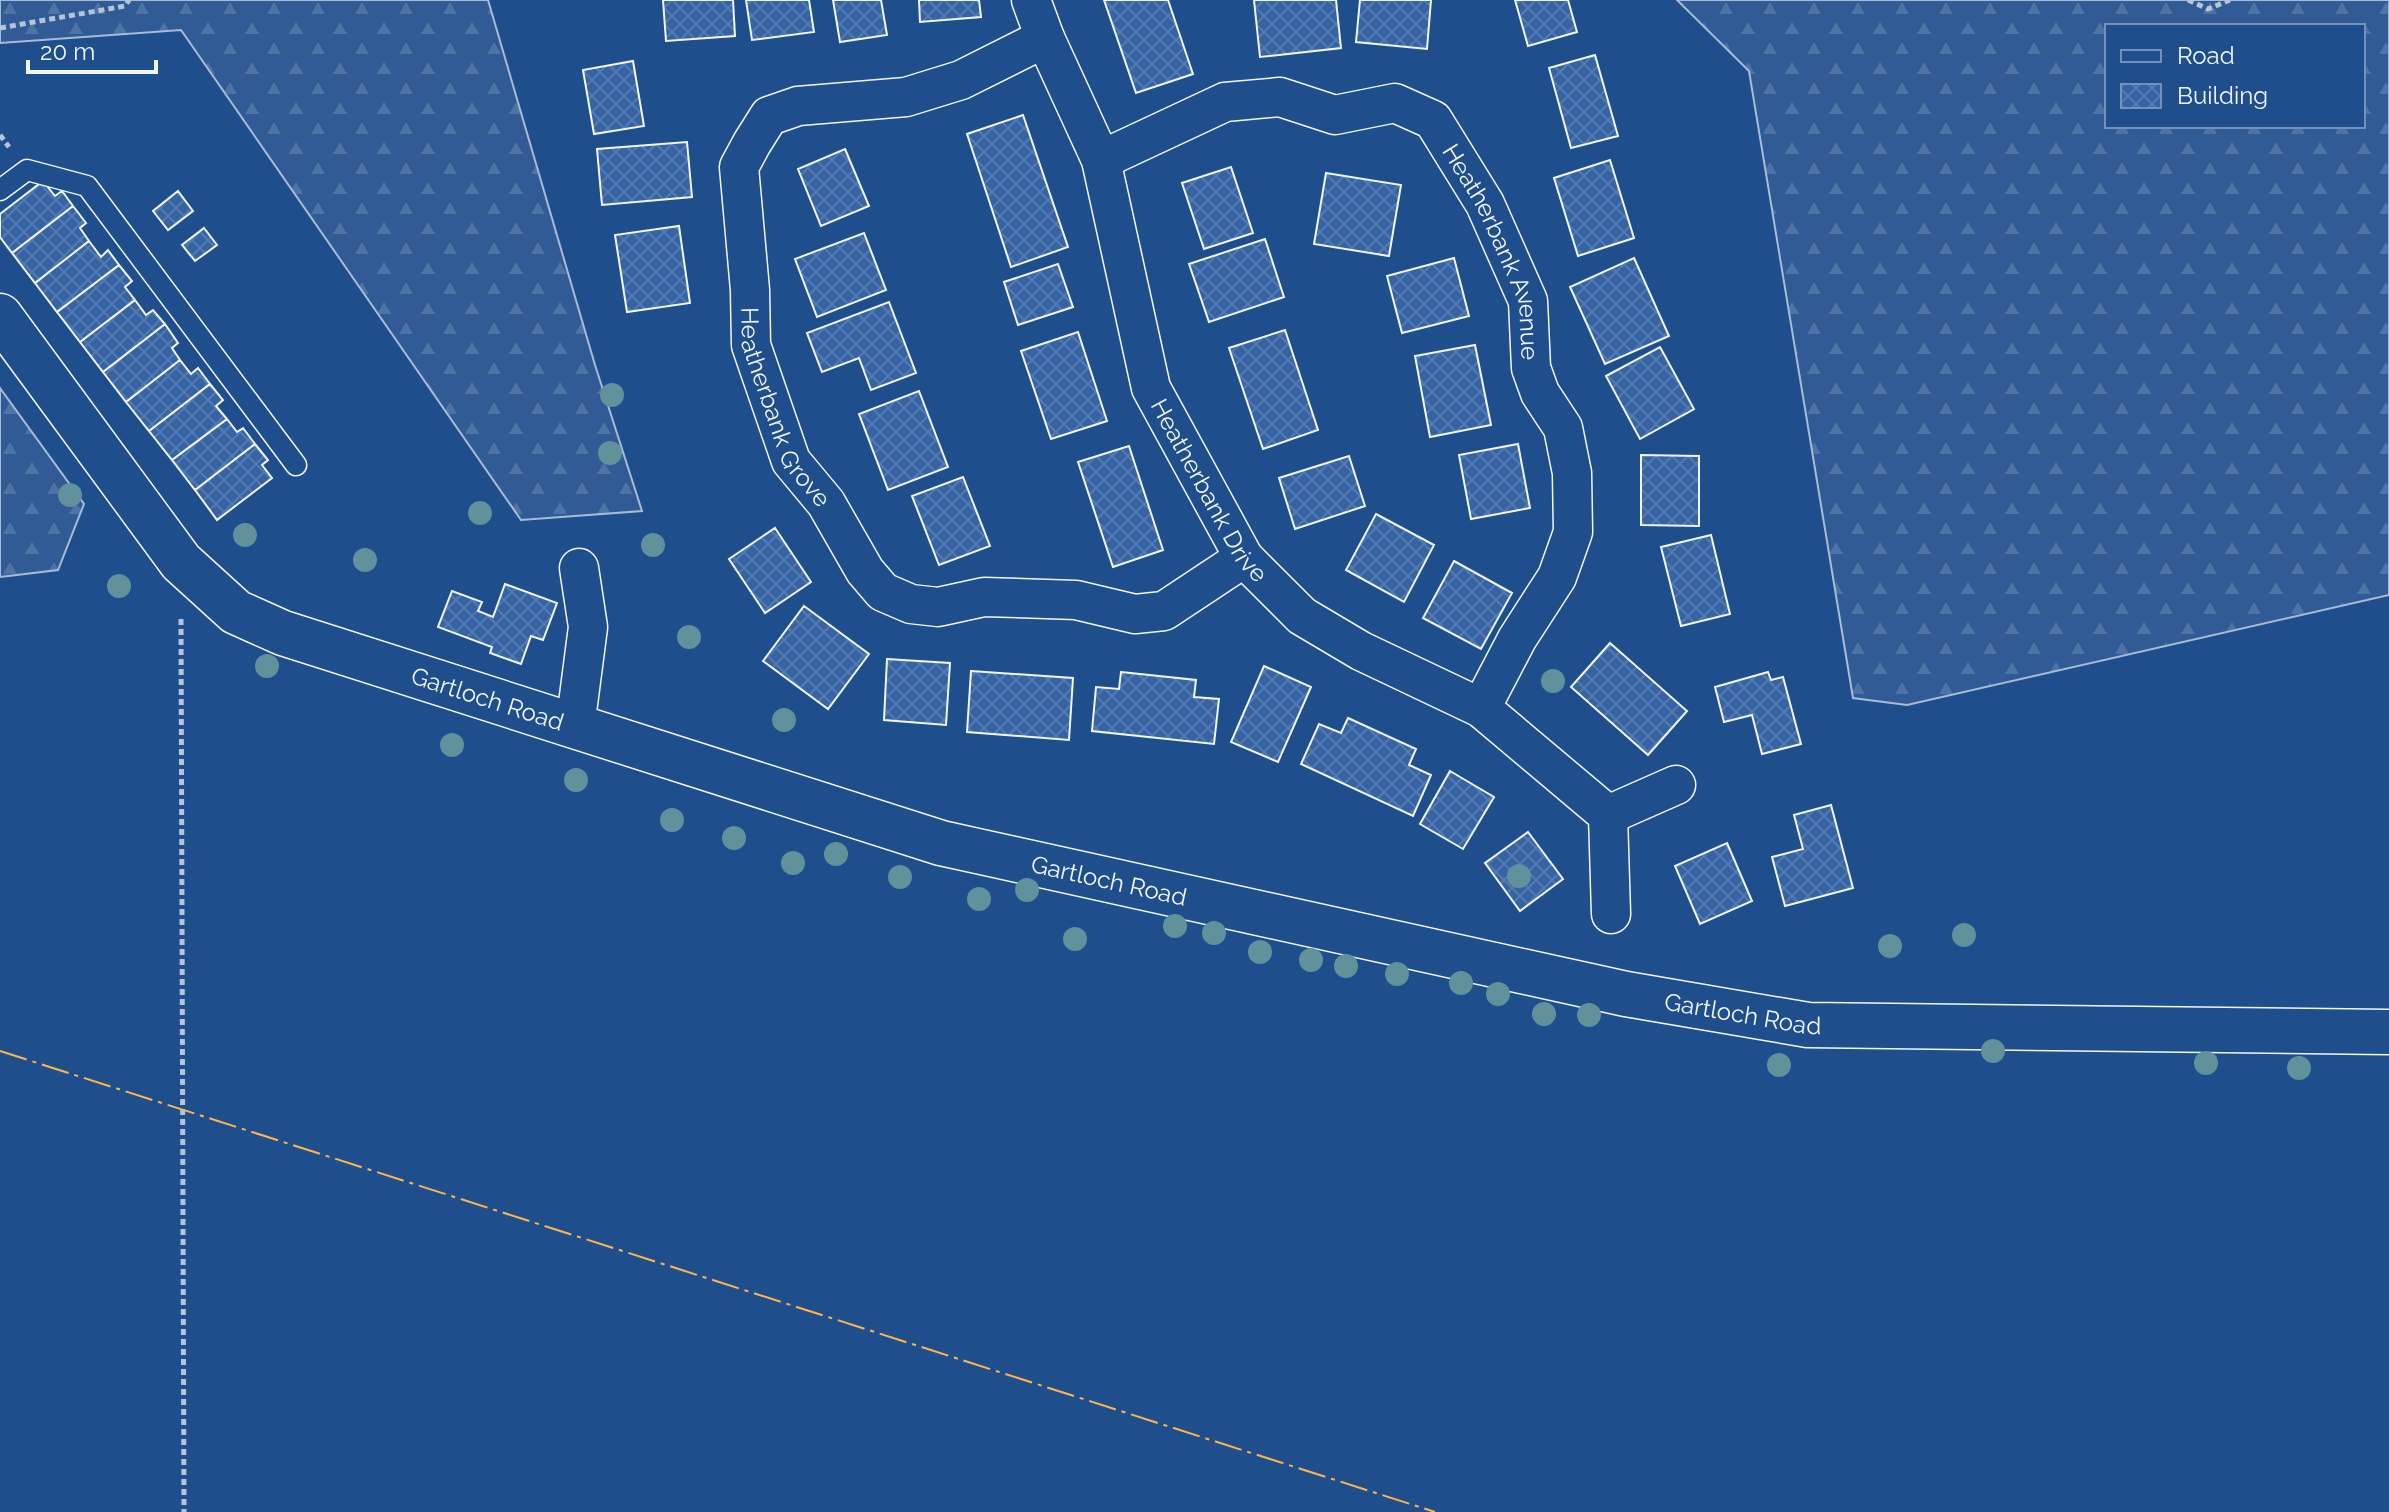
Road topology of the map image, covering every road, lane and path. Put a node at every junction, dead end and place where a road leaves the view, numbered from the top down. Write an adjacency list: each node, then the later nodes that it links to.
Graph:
1 (129, 0): 5 (path)
2 (1031, 0): 6 (street, Heatherbank Drive)
3 (2188, 0): 4 (path)
4 (2230, 0)
5 (0, 28)
6 (1045, 38): 7 (street, Heatherbank Drive); 11 (street, Heatherbank Grove)
7 (1101, 160): 11 (street, Heatherbank Drive); 14 (street, Heatherbank Avenue)
8 (0, 190): 10 (lane)
9 (0, 316): 12 (main road, Gartloch Road)
10 (296, 465)
11 (1244, 558): 14 (street, Heatherbank Drive)
12 (181, 562): 15 (main road, Gartloch Road); 20 (path)
13 (579, 568): 15 (street)
14 (1481, 708): 17 (street, Heatherbank Drive)
15 (575, 727): 19 (main road, Gartloch Road)
16 (1676, 785): 17 (street)
17 (1608, 815): 18 (street)
18 (1611, 914)
19 (2389, 1032)
20 (184, 1512)

